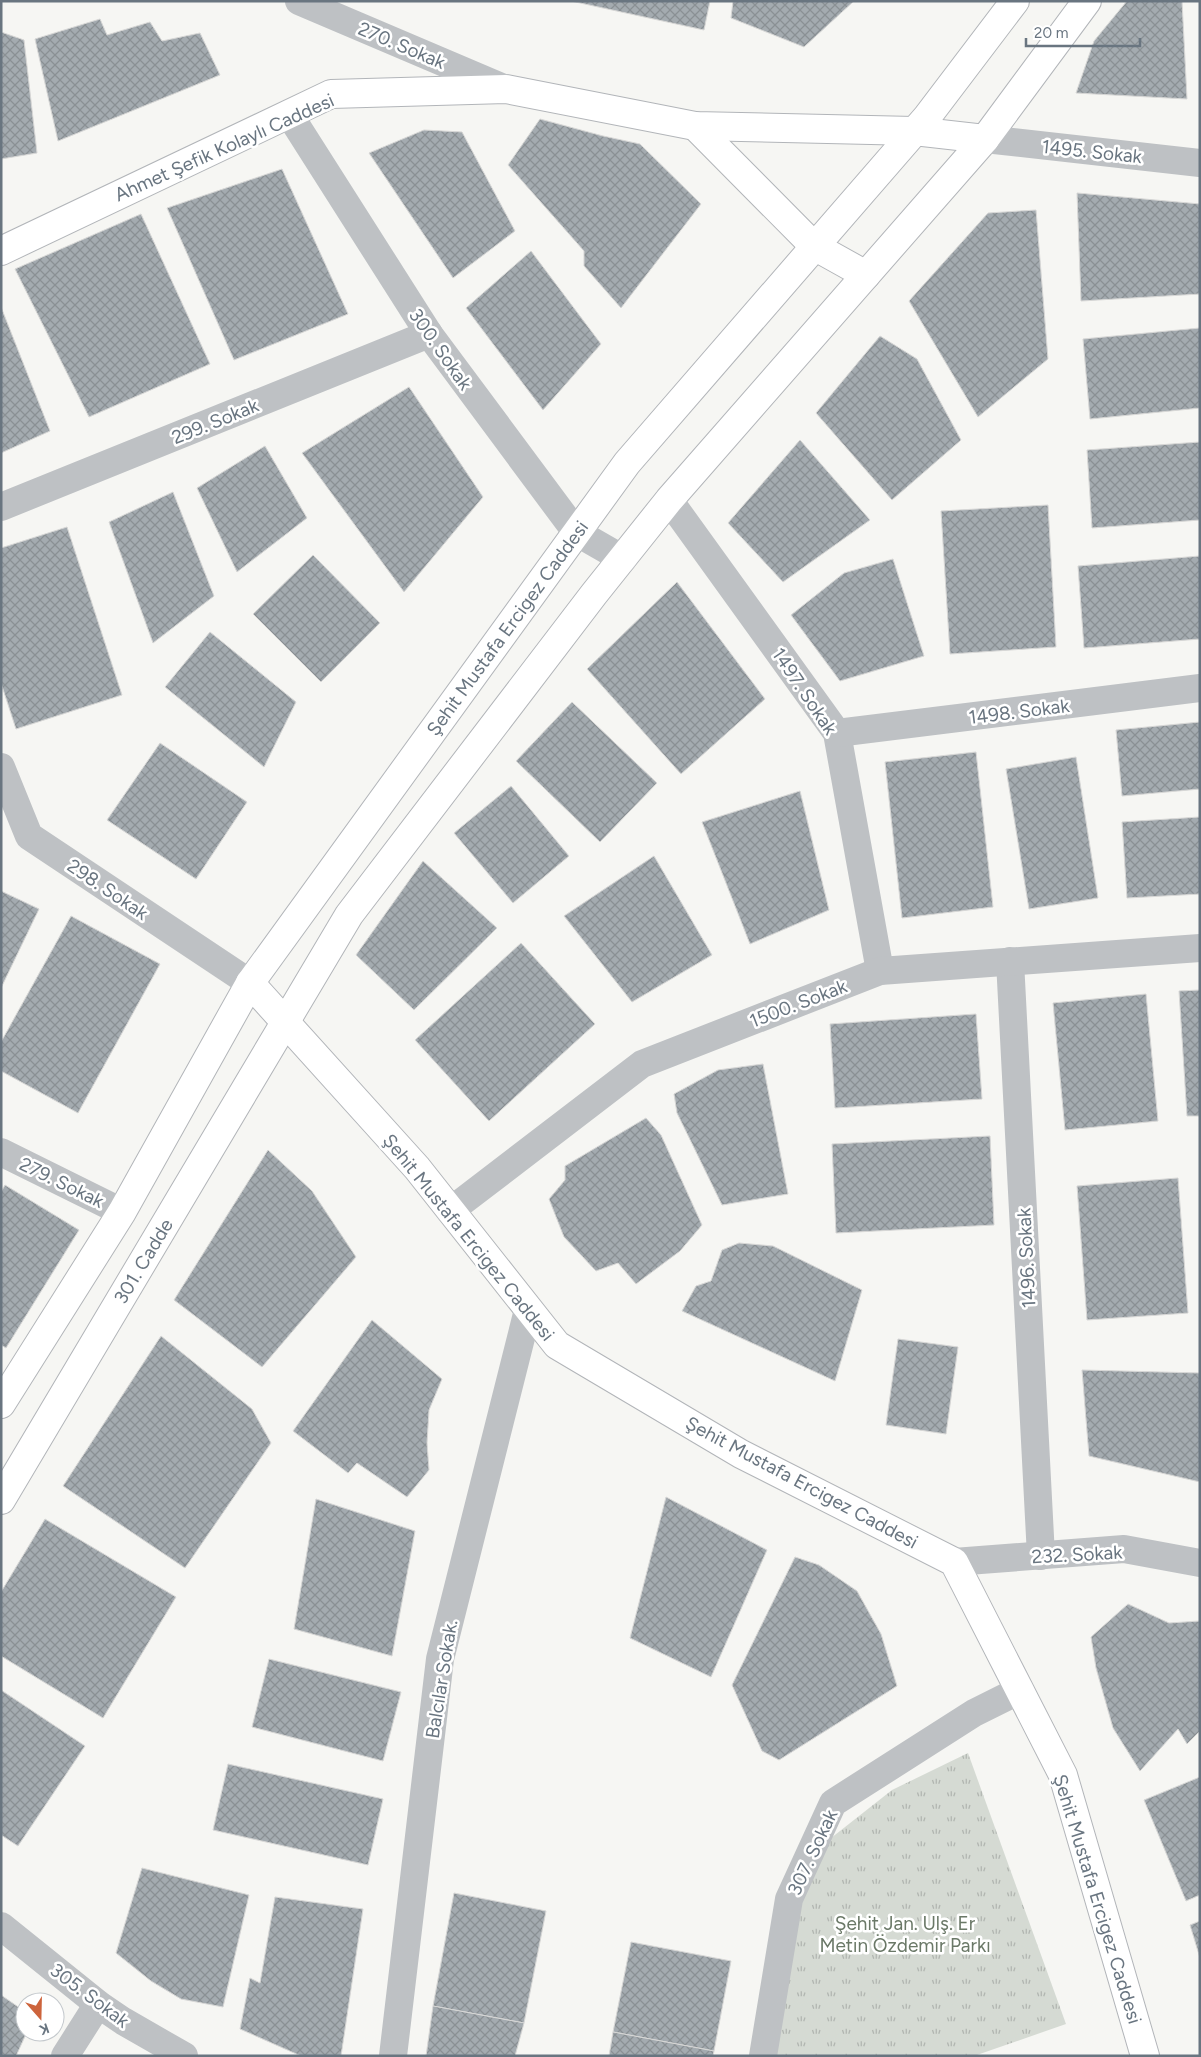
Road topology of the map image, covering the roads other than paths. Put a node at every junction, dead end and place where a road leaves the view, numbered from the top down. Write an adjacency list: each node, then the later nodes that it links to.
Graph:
1 (299, 1): 4 (street, 270. Sokak)
2 (1015, 1): 7 (main road, Şehit Mustafa Ercigez Caddesi)
3 (1087, 1): 8 (main road)
4 (506, 90): 5 (main road, Ahmet Şefik Kolaylı Caddesi); 6 (main road, Ahmet Şefik Kolaylı Caddesi)
5 (289, 114): 11 (main road, Ahmet Şefik Kolaylı Caddesi); 13 (street, 300. Sokak)
6 (695, 126): 7 (main road, Ahmet Şefik Kolaylı Caddesi); 10 (main road)
7 (914, 131): 8 (main road); 10 (main road, Şehit Mustafa Ercigez Caddesi)
8 (985, 139): 9 (street, 1495. Sokak); 12 (main road)
9 (1200, 163)
10 (814, 246): 12 (main road); 16 (main road, Şehit Mustafa Ercigez Caddesi)
11 (1, 251)
12 (866, 276): 14 (main road)
13 (428, 334): 15 (street, 299. Sokak); 16 (street, 300. Sokak)
14 (670, 500): 17 (main road); 19 (street, 1497. Sokak)
15 (1, 507)
16 (576, 532): 17 (street, 300. Sokak); 24 (main road, Şehit Mustafa Ercigez Caddesi)
17 (622, 559): 25 (main road)
18 (1200, 688): 19 (street, 1498. Sokak)
19 (837, 733): 23 (street, 1497. Sokak)
20 (1, 767): 24 (street, 298. Sokak)
21 (1200, 948): 22 (street, 1500. Sokak)
22 (1010, 961): 23 (street, 1500. Sokak); 32 (street, 1496. Sokak)
23 (880, 971): 27 (street, 1500. Sokak)
24 (250, 982): 25 (main road, Şehit Mustafa Ercigez Caddesi); 28 (main road)
25 (285, 1022): 27 (main road, Şehit Mustafa Ercigez Caddesi); 31 (main road, 301. Cadde)
26 (1, 1152): 28 (street, 279. Sokak)
27 (450, 1211): 29 (main road, Şehit Mustafa Ercigez Caddesi)
28 (122, 1212): 30 (main road)
29 (528, 1310): 33 (main road, Şehit Mustafa Ercigez Caddesi); 40 (street, Balcılar Sokak.)
30 (1, 1404)
31 (1, 1500)
32 (1041, 1556): 33 (street, 232. Sokak); 34 (street, 232. Sokak)
33 (954, 1562): 35 (main road, Şehit Mustafa Ercigez Caddesi)
34 (1200, 1564)
35 (1020, 1690): 41 (street, 307. Sokak); 42 (main road, Şehit Mustafa Ercigez Caddesi)
36 (1, 1926): 37 (street, 305. Sokak)
37 (98, 2004): 38 (street); 39 (street, 305. Sokak)
38 (65, 2056)
39 (184, 2056)
40 (393, 2056)
41 (763, 2056)
42 (1145, 2056)

